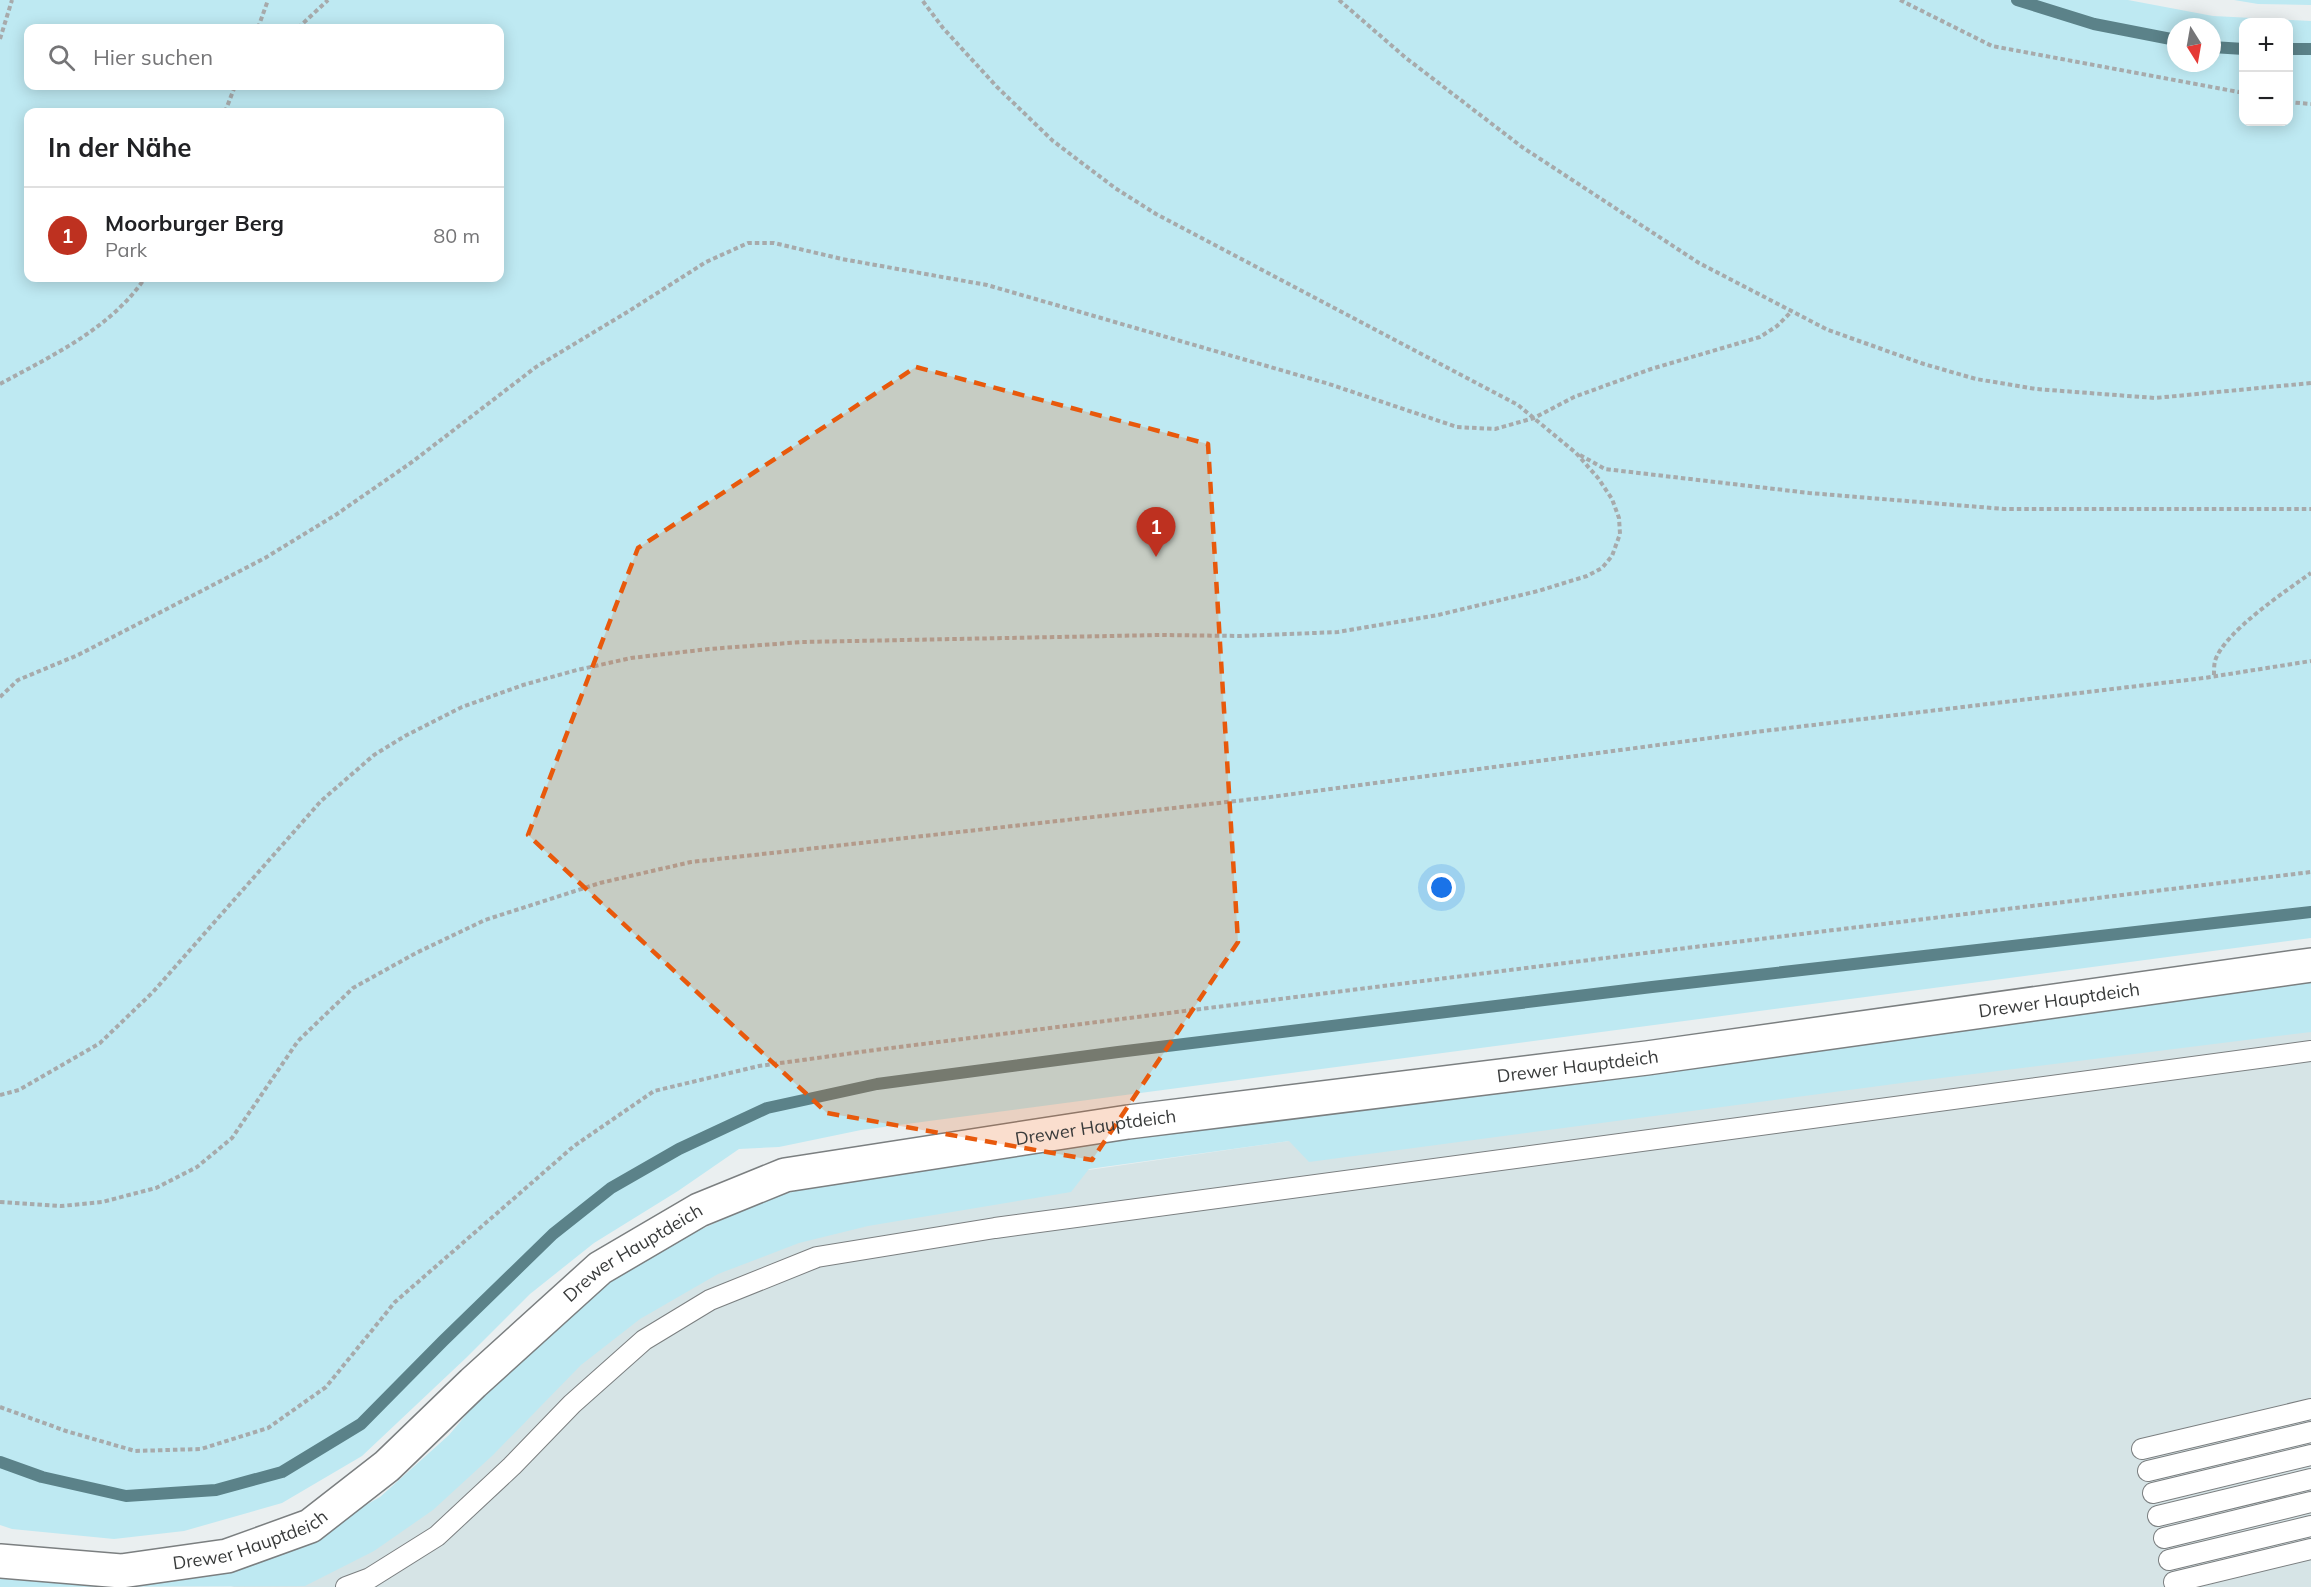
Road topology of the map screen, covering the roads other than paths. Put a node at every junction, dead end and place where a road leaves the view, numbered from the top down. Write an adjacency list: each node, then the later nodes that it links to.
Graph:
1 (2311, 965): 16 (street, Drewer Hauptdeich)
2 (2311, 1051): 18 (lane)
3 (2311, 1409): 5 (lane)
4 (2311, 1432): 7 (lane)
5 (2142, 1449)
6 (2311, 1455): 9 (lane)
7 (2148, 1471)
8 (2311, 1479): 11 (lane)
9 (2153, 1493)
10 (2311, 1502): 13 (lane)
11 (2158, 1516)
12 (2311, 1526): 15 (lane)
13 (2164, 1538)
14 (2311, 1549): 17 (lane)
15 (2169, 1560)
16 (0, 1561)
17 (2174, 1582)
18 (346, 1587)

